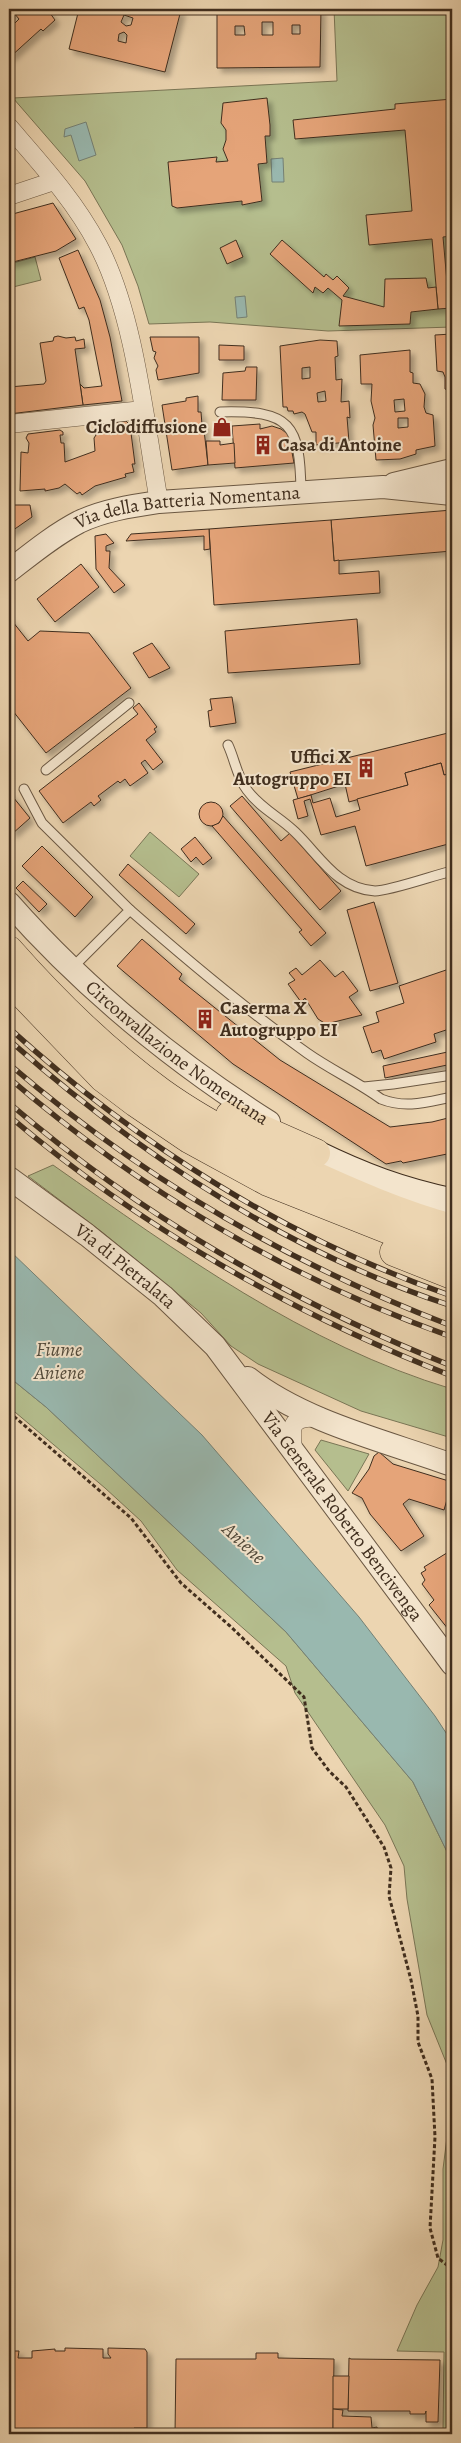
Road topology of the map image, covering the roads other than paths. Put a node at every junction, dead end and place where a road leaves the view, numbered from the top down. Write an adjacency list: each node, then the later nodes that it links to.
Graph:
1 (9, 128): 2 (street)
2 (54, 181): 3 (street); 4 (street)
3 (9, 196)
4 (143, 410): 6 (street); 11 (street)
5 (220, 412): 9 (lane)
6 (9, 424)
7 (452, 470): 8 (street, Via della Batteria Nomentana)
8 (383, 487): 9 (street, Via della Batteria Nomentana); 10 (street, Via della Batteria Nomentana)
9 (301, 492): 11 (street, Via della Batteria Nomentana)
10 (452, 494)
11 (159, 502): 12 (street, Via della Batteria Nomentana)
12 (9, 571)
13 (129, 703): 15 (lane)
14 (228, 745): 17 (lane)
15 (46, 770)
16 (24, 789): 19 (lane)
17 (452, 870)
18 (9, 903): 22 (street, Circonvallazione Nomentana)
19 (130, 910): 22 (lane); 27 (lane)
20 (9, 928): 29 (highway)
21 (9, 950): 33 (highway, Circonvallazione Nomentana)
22 (72, 968): 29 (street, Circonvallazione Nomentana)
23 (9, 980): 26 (highway)
24 (9, 1004): 26 (highway)
25 (452, 1075): 27 (lane)
26 (103, 1078): 31 (highway)
27 (364, 1087): 28 (lane)
28 (452, 1097)
29 (316, 1153): 32 (main road, Circonvallazione Nomentana)
30 (9, 1178): 36 (street, Via di Pietralata)
31 (268, 1182): 34 (highway); 35 (highway)
32 (447, 1198)
33 (452, 1228)
34 (452, 1255)
35 (452, 1275)
36 (233, 1367): 37 (street); 38 (street, Via Generale Roberto Bencivenga)
37 (320, 1417): 38 (street); 39 (street)
38 (293, 1449): 40 (street, Via Generale Roberto Bencivenga)
39 (452, 1465)
40 (452, 1664)

